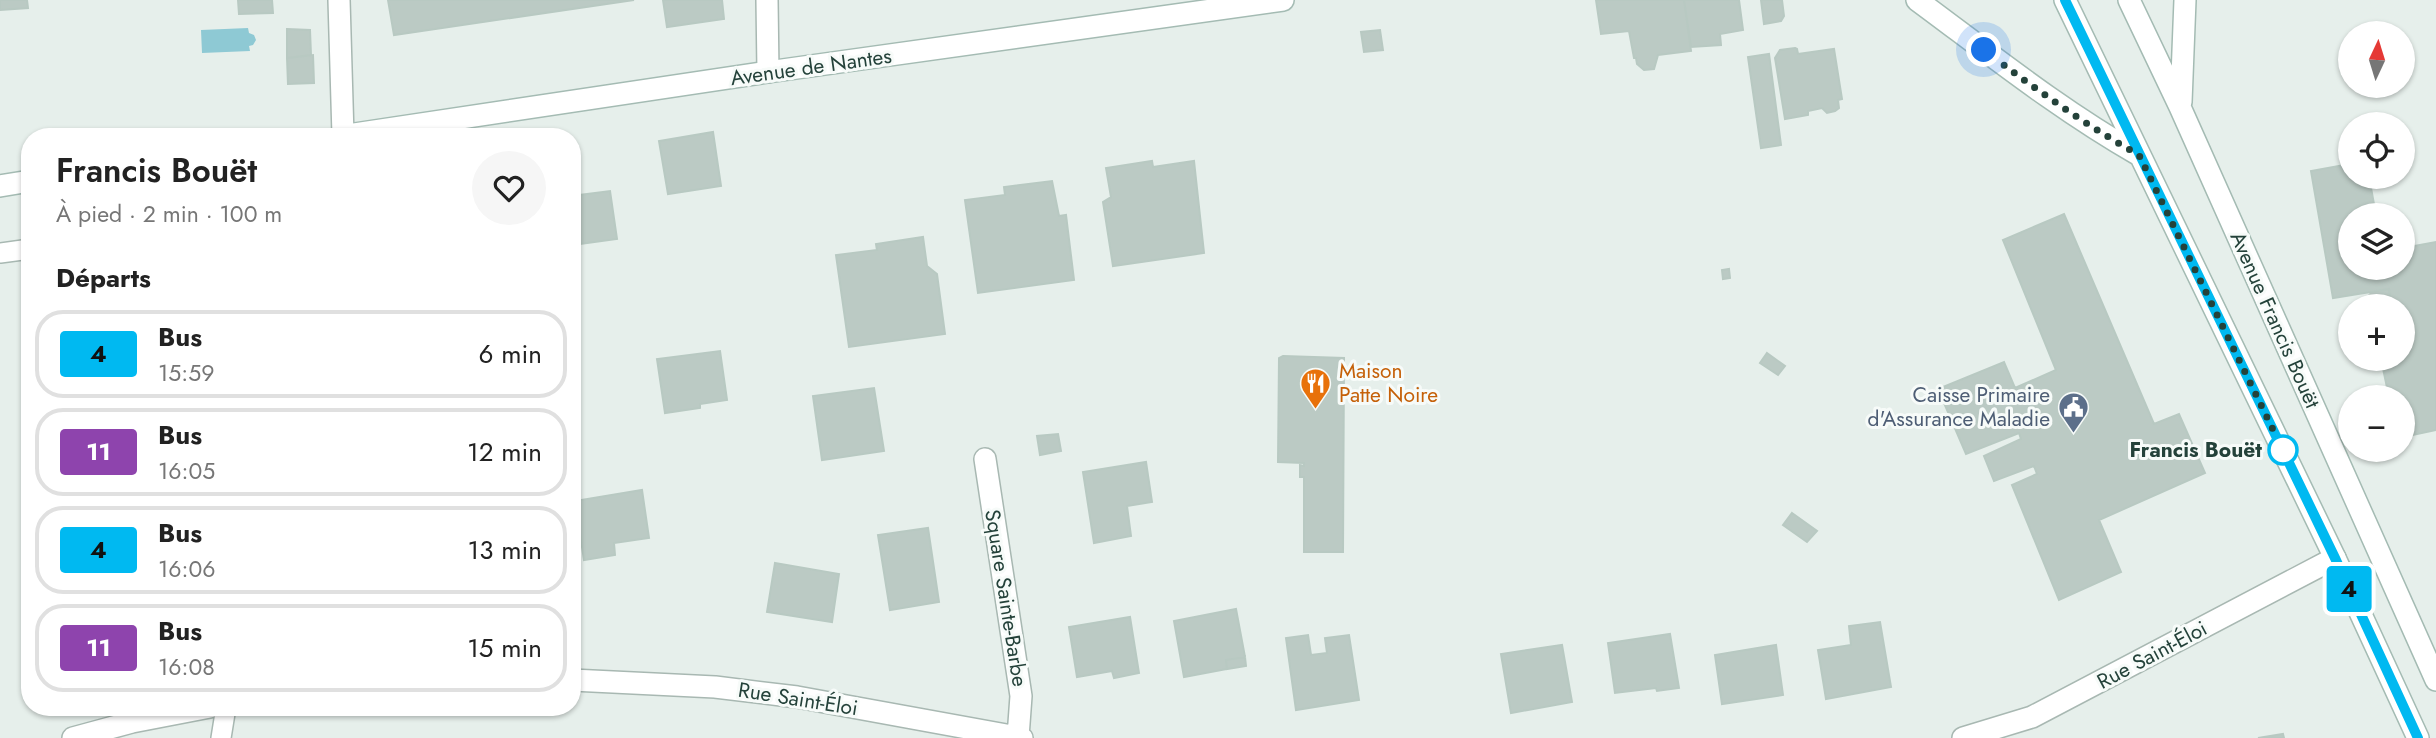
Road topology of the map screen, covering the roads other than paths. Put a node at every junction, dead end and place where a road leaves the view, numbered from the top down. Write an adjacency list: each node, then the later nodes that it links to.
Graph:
1 (339, 0): 10 (main road)
2 (767, 0): 8 (main road)
3 (1283, 0): 8 (main road, Avenue de Nantes)
4 (1917, 0): 12 (main road)
5 (2064, 0): 12 (main road)
6 (2129, 0): 9 (main road, Avenue Francis Bouët)
7 (2185, 0): 9 (main road)
8 (768, 72): 11 (main road, Avenue de Nantes)
9 (2180, 107): 20 (main road, Avenue Francis Bouët)
10 (342, 128)
11 (395, 128)
12 (2139, 155): 18 (main road)
13 (21, 182): 14 (main road)
14 (0, 186)
15 (21, 250): 16 (lane)
16 (0, 253)
17 (985, 459): 25 (main road, Square Sainte-Barbe)
18 (2335, 558): 26 (main road, Rue Saint-Éloi); 27 (main road)
19 (581, 680): 25 (main road, Rue Saint-Éloi)
20 (2436, 680)
21 (163, 716): 23 (main road)
22 (225, 716): 24 (lane)
23 (73, 738)
24 (221, 738)
25 (1020, 738)
26 (1963, 738)
27 (2418, 738)

